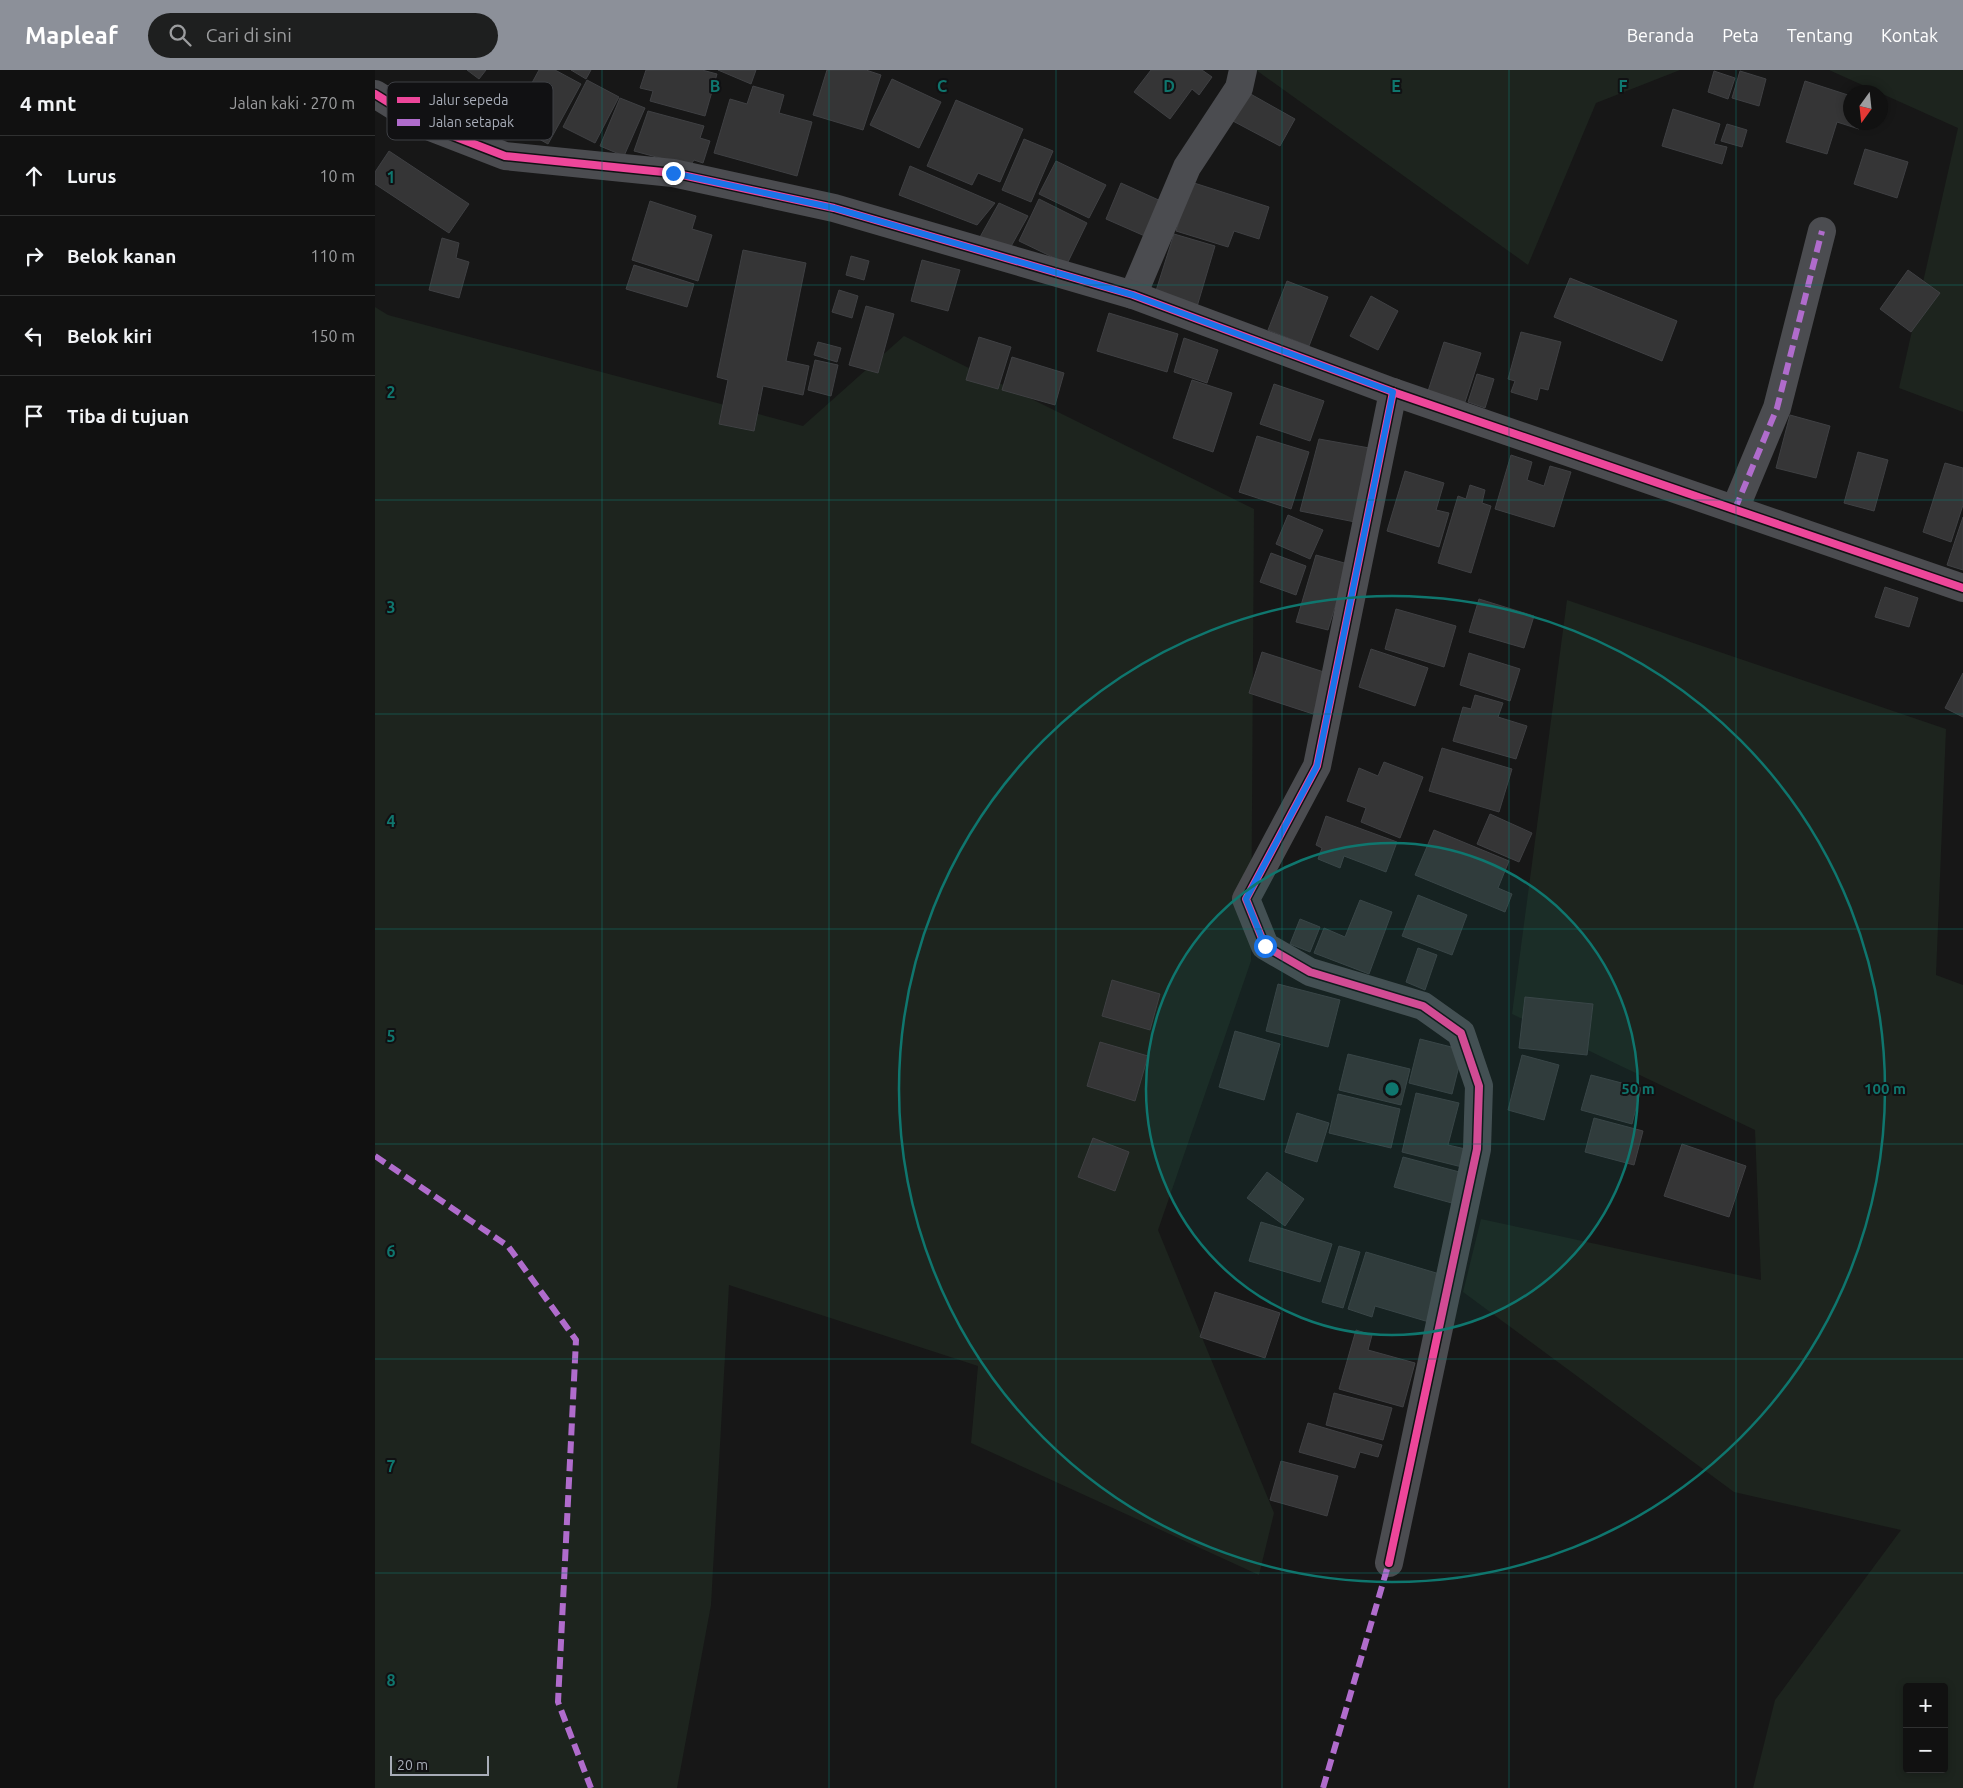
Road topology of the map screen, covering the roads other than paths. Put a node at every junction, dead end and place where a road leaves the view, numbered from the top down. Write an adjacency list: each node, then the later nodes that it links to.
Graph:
1 (1243, 70): 6 (street)
2 (375, 94): 3 (street)
3 (387, 101)
4 (464, 140): 6 (street)
5 (1822, 232): 8 (street)
6 (1133, 295): 7 (street)
7 (1393, 392): 8 (street); 10 (street)
8 (1735, 508): 9 (street)
9 (1963, 588)
10 (1389, 1563)

